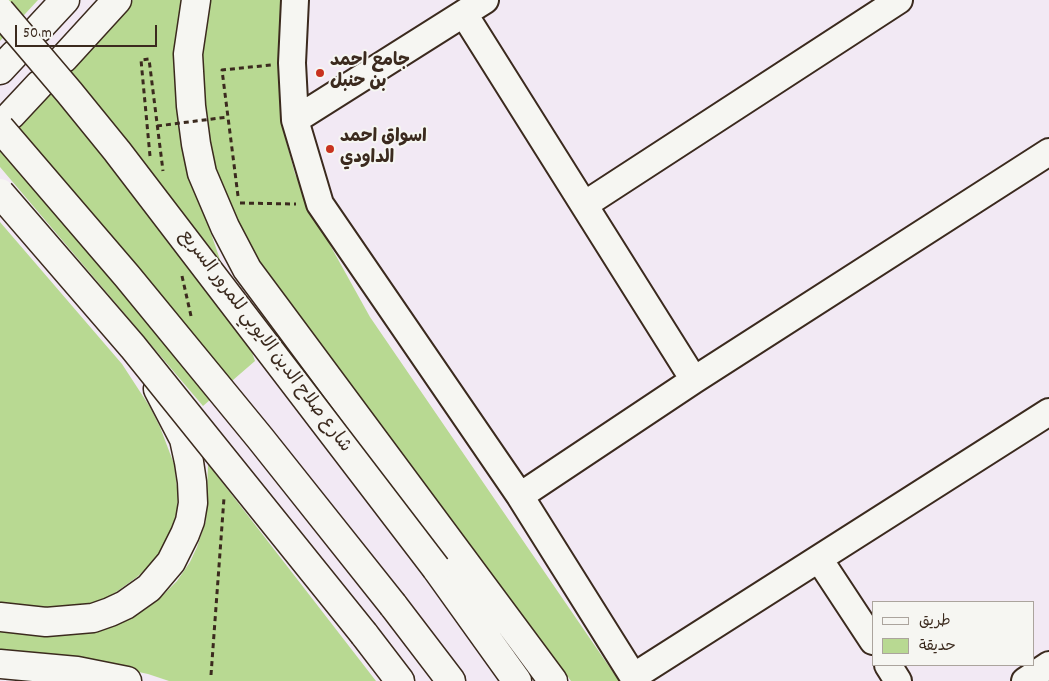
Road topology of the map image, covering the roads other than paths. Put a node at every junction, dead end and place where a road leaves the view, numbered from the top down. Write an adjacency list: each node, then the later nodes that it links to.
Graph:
1 (65, 0): 8 (highway)
2 (118, 0): 9 (highway)
3 (196, 0): 31 (highway)
4 (295, 0): 11 (street)
5 (899, 0): 15 (street)
6 (474, 7): 11 (street); 15 (street)
7 (0, 11): 30 (highway, شارع صلاح الدين الايوبي للمرور السريع, bridge)
8 (39, 28)
9 (64, 58)
10 (38, 85): 12 (highway)
11 (295, 120): 19 (street)
12 (5, 122): 29 (highway, bridge)
13 (1049, 152): 17 (street)
14 (0, 193): 16 (highway, bridge)
15 (584, 205): 17 (street)
16 (133, 348): 21 (highway, bridge); 28 (highway, bridge)
17 (694, 380): 19 (street)
18 (1049, 412): 20 (street)
19 (520, 496): 26 (street)
20 (819, 559): 22 (street); 26 (street)
21 (0, 617)
22 (872, 640)
23 (0, 664): 27 (highway)
24 (1049, 665): 33 (street)
25 (889, 666): 32 (street)
26 (635, 679)
27 (127, 681)
28 (400, 681)
29 (451, 681)
30 (517, 681)
31 (553, 681)
32 (898, 681)
33 (1025, 681)

